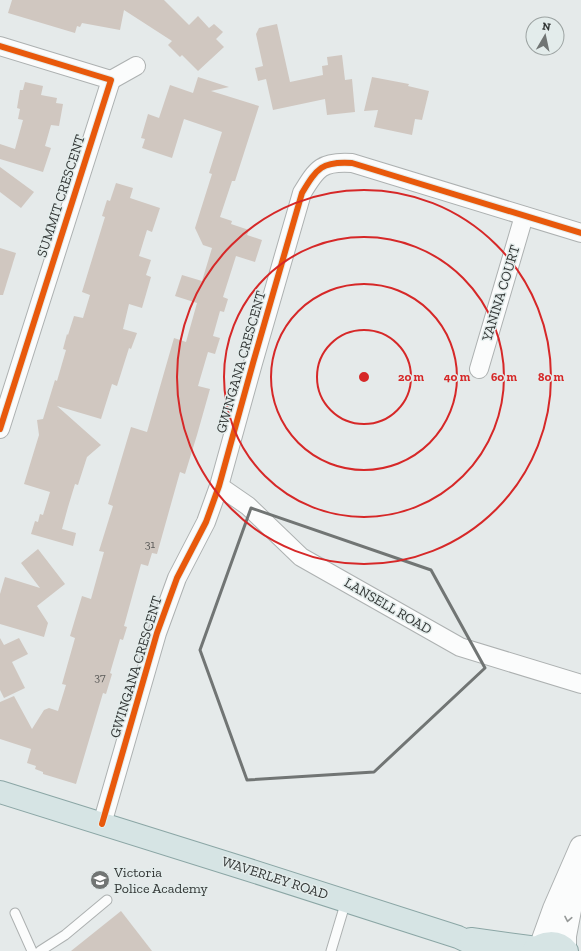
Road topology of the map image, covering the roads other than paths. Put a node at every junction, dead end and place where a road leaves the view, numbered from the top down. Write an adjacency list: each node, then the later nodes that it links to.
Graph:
1 (0, 46): 3 (street)
2 (136, 66): 3 (street)
3 (111, 80): 7 (street, SUMMIT CRESCENT)
4 (524, 216): 5 (street, GWINGANA CRESCENT); 6 (street, YANINA COURT); 8 (street, GWINGANA CRESCENT)
5 (581, 234)
6 (479, 369)
7 (0, 429)
8 (219, 486): 9 (street, LANSELL ROAD); 11 (street, GWINGANA CRESCENT)
9 (581, 684)
10 (0, 792): 11 (main road, WAVERLEY ROAD)
11 (102, 824): 15 (main road, WAVERLEY ROAD)
12 (581, 847): 18 (street)
13 (581, 853): 19 (street, one-way to 19)
14 (108, 900): 21 (lane)
15 (346, 901): 17 (main road, WAVERLEY ROAD); 22 (lane)
16 (15, 914): 20 (lane)
17 (458, 937): 18 (main road, WAVERLEY ROAD); 23 (main road, WAVERLEY ROAD)
18 (537, 948): 19 (main road, WAVERLEY ROAD)
19 (566, 950)
20 (32, 951)
21 (40, 951)
22 (331, 951)
23 (488, 951)

